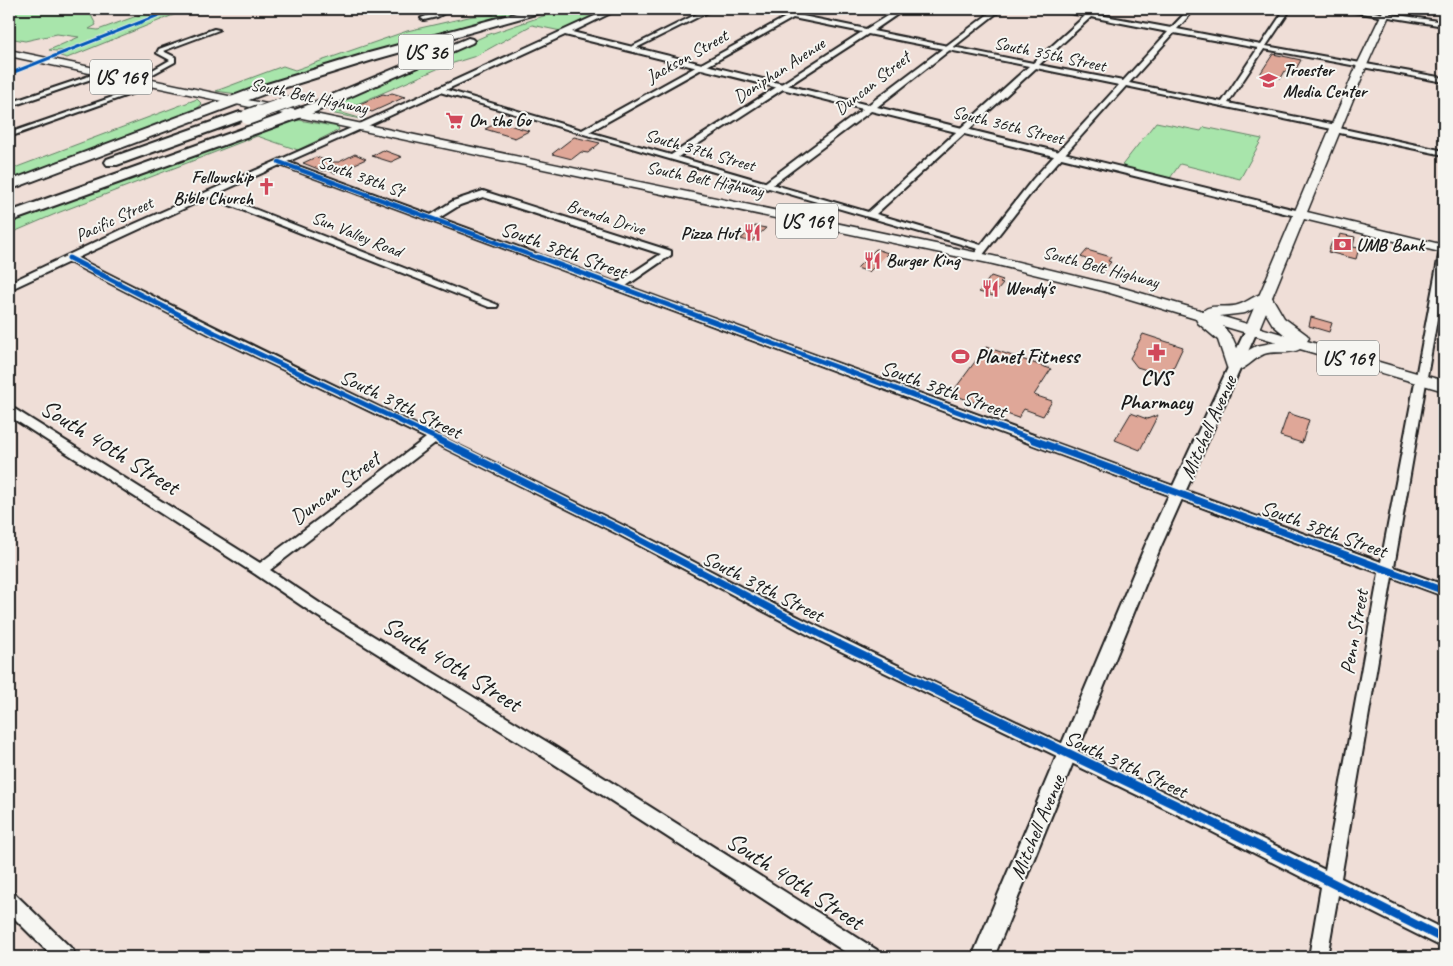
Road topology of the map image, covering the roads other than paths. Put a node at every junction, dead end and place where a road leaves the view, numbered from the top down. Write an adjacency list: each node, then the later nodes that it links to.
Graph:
1 (449, 9): 18 (street)
2 (543, 9): 32 (highway, US 36); 38 (highway)
3 (554, 9): 41 (highway)
4 (615, 9): 23 (street, Pacific Street)
5 (712, 9): 26 (street)
6 (757, 9): 17 (street, South 35th Street)
7 (805, 9): 17 (street, Jackson Street)
8 (902, 9): 21 (street, Doniphan Avenue)
9 (1000, 9): 25 (street, Duncan Street)
10 (1054, 9): 16 (street)
11 (1097, 9): 16 (street)
12 (1192, 9): 22 (street)
13 (1288, 9): 24 (street)
14 (1348, 9): 15 (street)
15 (1387, 12): 19 (street); 28 (main road, Mitchell Avenue)
16 (1090, 15): 22 (street); 30 (street)
17 (792, 16): 21 (street, South 35th Street); 29 (street, Jackson Street)
18 (424, 18)
19 (1444, 24)
20 (216, 30): 33 (street)
21 (867, 31): 25 (street, South 35th Street); 37 (street, Doniphan Avenue)
22 (1172, 31): 24 (street); 36 (street)
23 (564, 32): 26 (street, South 36th Street); 39 (street, Pacific Street)
24 (1262, 47): 28 (street); 46 (street)
25 (946, 48): 30 (street, South 35th Street); 47 (street, Duncan Street)
26 (630, 49): 29 (street, South 36th Street)
27 (9, 52): 31 (main road, South Belt Highway / US 169)
28 (1362, 65): 34 (street); 52 (main road, Mitchell Avenue)
29 (702, 66): 37 (street, South 36th Street); 54 (street, Jackson Street)
30 (1034, 66): 36 (street, South 35th Street); 53 (street)
31 (104, 73): 33 (main road, South Belt Highway / US 169); 45 (street)
32 (349, 76)
33 (138, 80): 35 (main road, South Belt Highway / US 169)
34 (1444, 80)
35 (155, 84): 40 (main road, South Belt Highway / US 169); 55 (street)
36 (1124, 85): 46 (street, South 35th Street); 57 (street)
37 (781, 86): 47 (street, South 36th Street); 58 (street, Doniphan Avenue)
38 (262, 90): 42 (highway); 43 (highway)
39 (437, 90): 51 (street, Pacific Street); 54 (street, South 37th Street)
40 (202, 94): 42 (main road, South Belt Highway / US 169); 48 (highway)
41 (328, 95): 44 (highway); 50 (highway)
42 (217, 97): 43 (main road, South Belt Highway / US 169)
43 (233, 100): 44 (main road, South Belt Highway / US 169); 48 (highway)
44 (302, 103): 49 (highway, bridge); 50 (main road, South Belt Highway / US 169); 67 (highway)
45 (9, 105)
46 (1223, 105): 52 (street, South 35th Street)
47 (868, 108): 53 (street, South 36th Street); 61 (street, Duncan Street)
48 (199, 113): 60 (highway)
49 (244, 117): 63 (highway); 64 (highway)
50 (334, 122): 51 (main road, South Belt Highway / US 169)
51 (358, 127): 59 (street, Pacific Street); 70 (main road, South Belt Highway / US 169)
52 (1336, 128): 56 (street, South 35th Street); 65 (main road, Mitchell Avenue)
53 (962, 130): 57 (street, South 36th Street); 66 (street)
54 (583, 132): 58 (street, South 37th Street)
55 (9, 135)
56 (1444, 152)
57 (1060, 156): 65 (street, South 36th Street); 70 (street)
58 (672, 158): 61 (street, South 37th Street)
59 (279, 162): 62 (street, Pacific Street); 68 (street, South 38th St)
60 (9, 186)
61 (767, 186): 66 (street, South 37th Street)
62 (209, 194): 72 (street, Pacific Street); 76 (street, Sun Valley Road)
63 (9, 200)
64 (9, 205)
65 (1300, 214): 69 (main road, South 36th Street); 75 (main road, Mitchell Avenue)
66 (869, 216): 70 (street, South 37th Street)
67 (9, 217)
68 (433, 218): 74 (street, South 38th Street); 74 (street, Brenda Drive)
69 (1444, 249)
70 (980, 252): 77 (main road, South Belt Highway / US 169)
71 (1444, 255): 81 (street, Penn Street)
72 (69, 258): 73 (street, Pacific Street); 84 (street, South 39th Street)
73 (9, 286)
74 (618, 287): 85 (street, South 38th Street)
75 (1265, 297): 77 (main road); 78 (main road, Mitchell Avenue); 79 (main road)
76 (493, 305)
77 (1182, 309): 78 (main road, South Belt Highway / US 169); 80 (main road)
78 (1252, 329): 79 (main road, South Belt Highway / US 169); 80 (street, Mitchell Avenue)
79 (1325, 351): 80 (main road); 81 (main road, South Belt Highway / US 169)
80 (1235, 367): 85 (street, Mitchell Avenue)
81 (1420, 379): 82 (main road, South Belt Highway / US 169); 87 (street, Penn Street)
82 (1444, 386)
83 (9, 411): 86 (street, South 40th Street)
84 (434, 438): 86 (street, Duncan Street); 89 (street, South 39th Street)
85 (1179, 492): 87 (street, South 38th Street); 89 (street, Mitchell Avenue)
86 (260, 570): 94 (street, South 40th Street)
87 (1387, 570): 88 (street, South 38th Street); 90 (street, Penn Street)
88 (1444, 591)
89 (1068, 754): 90 (street, South 39th Street); 95 (street, Mitchell Avenue)
90 (1330, 881): 92 (street, South 39th Street); 96 (street, Penn Street)
91 (9, 900): 93 (street)
92 (1444, 939)
93 (66, 957)
94 (870, 957)
95 (983, 957)
96 (1318, 957)

